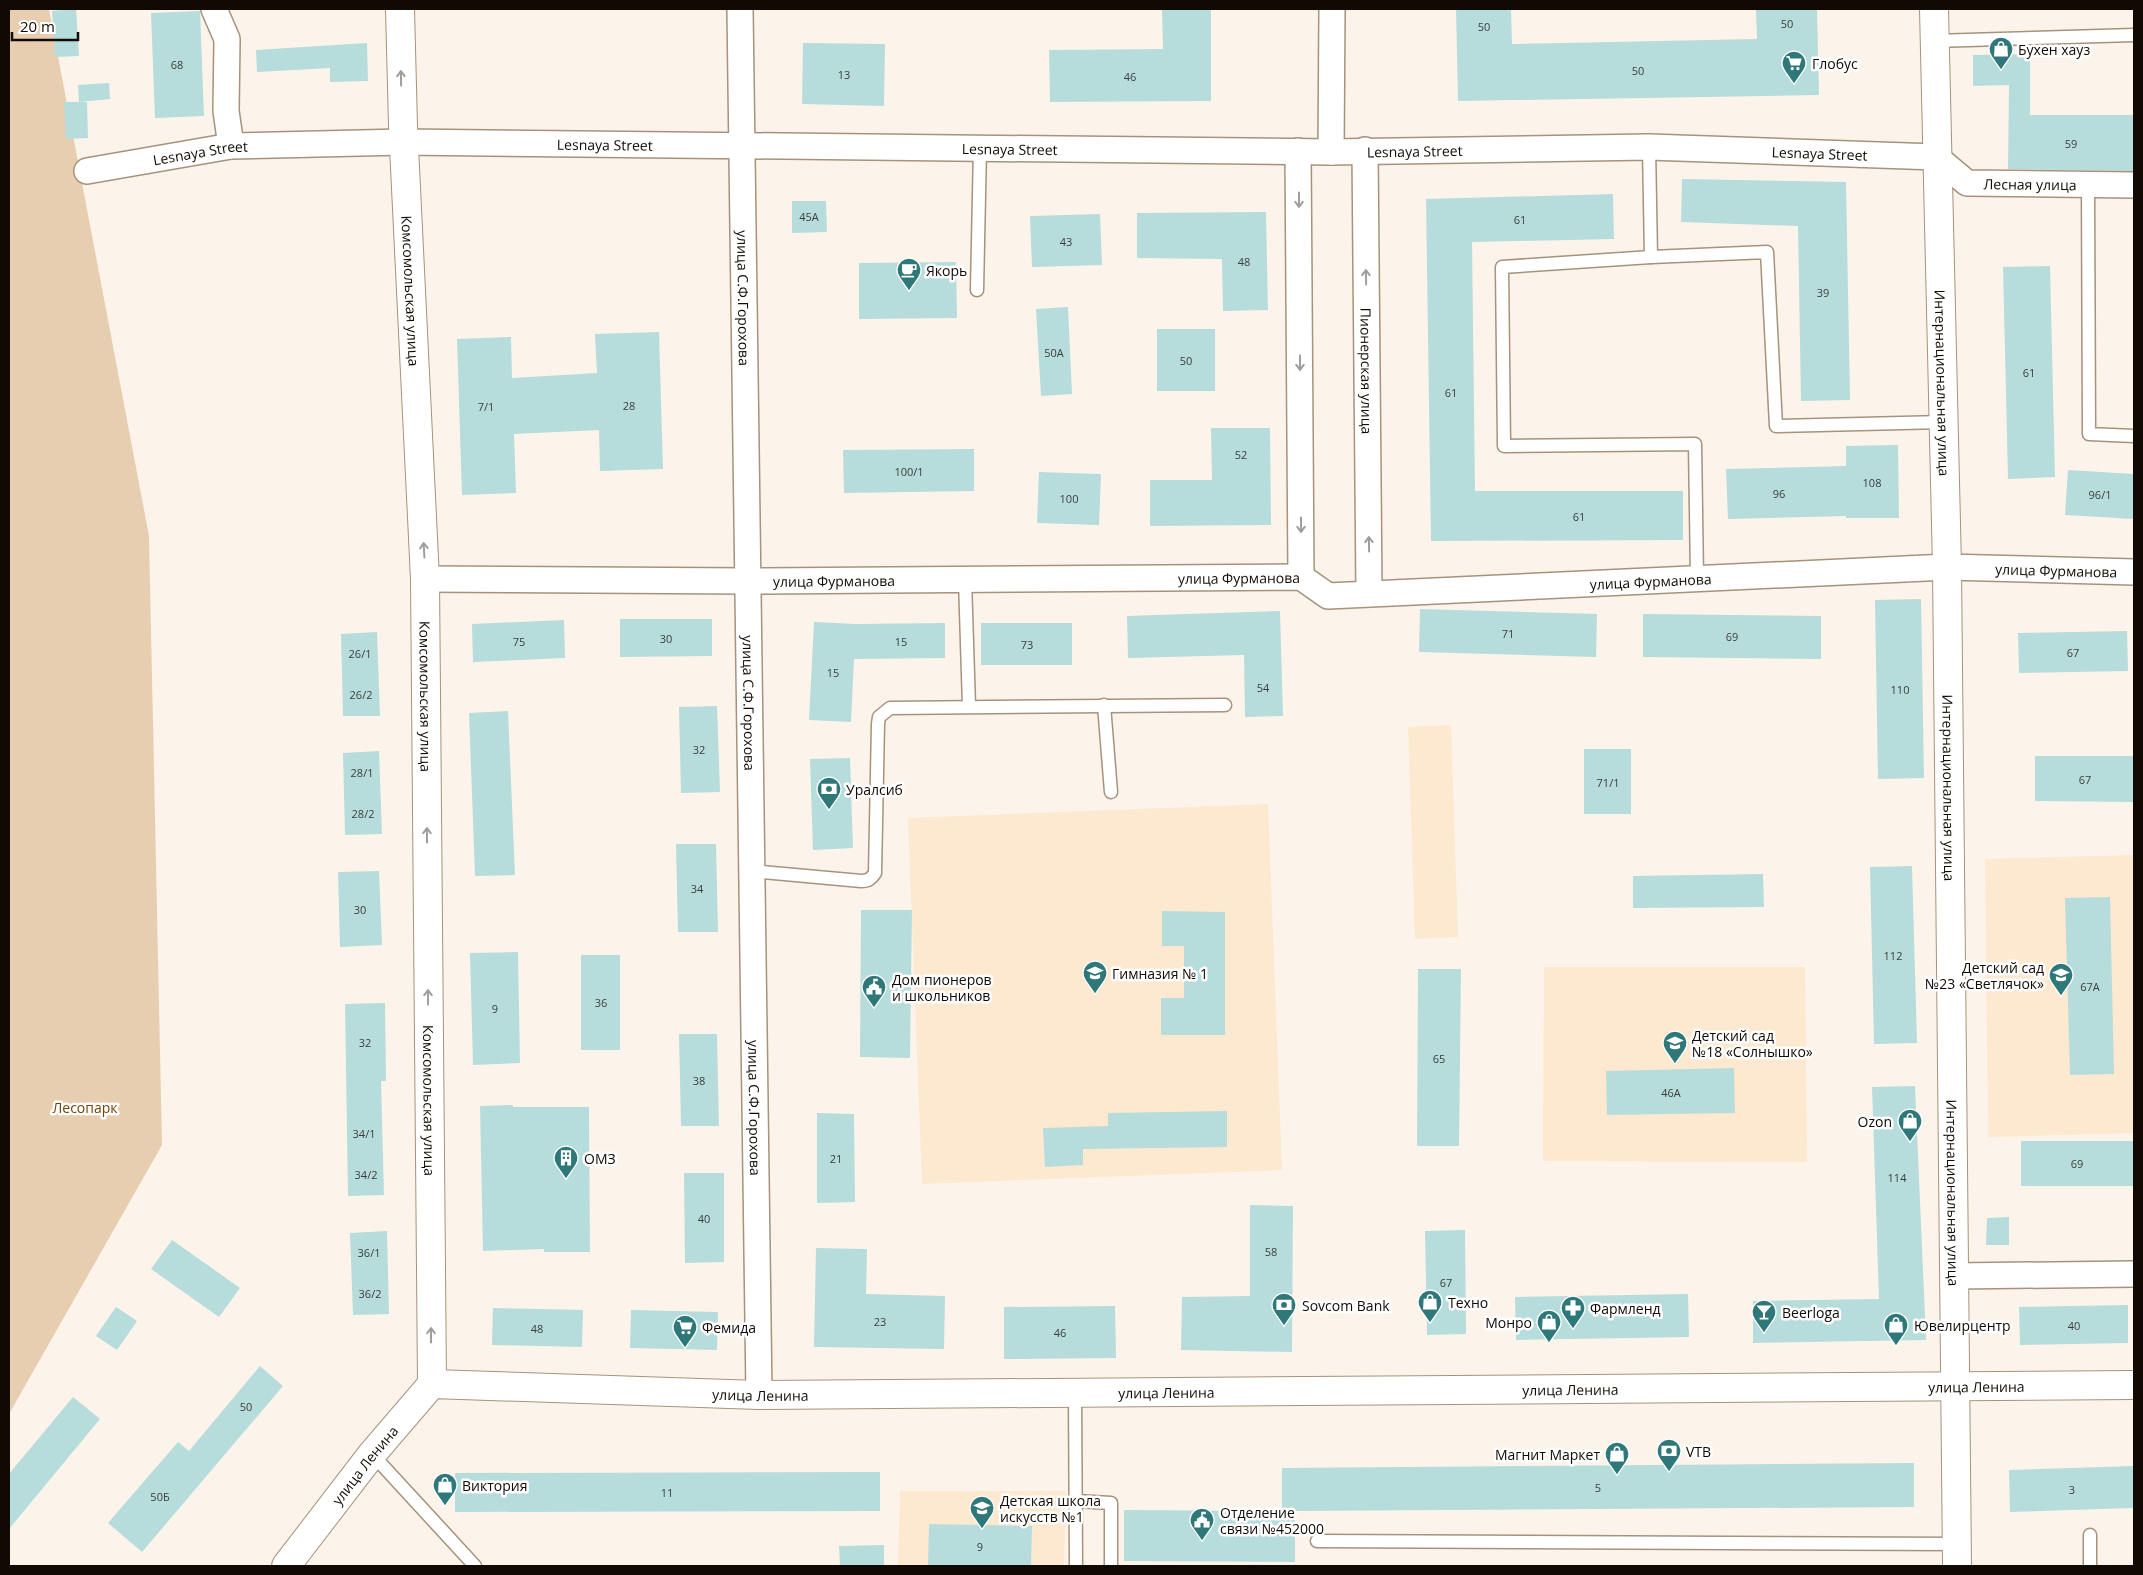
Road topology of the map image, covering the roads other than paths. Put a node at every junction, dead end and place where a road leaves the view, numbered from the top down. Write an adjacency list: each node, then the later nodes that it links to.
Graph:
1 (214, 9): 10 (street)
2 (400, 9): 8 (street, Комсомольская улица, one-way to 2)
3 (740, 9): 9 (street, улица С.Ф.Горохова)
4 (1332, 9): 15 (street)
5 (1934, 9): 7 (street, Интернациональная улица)
6 (2134, 36): 7 (lane)
7 (1934, 41): 16 (street, Интернациональная улица)
8 (403, 142): 9 (street, Lesnaya Street); 10 (street, Lesnaya Street); 28 (street, Комсомольская улица, one-way to 8)
9 (740, 145): 12 (street, Lesnaya Street); 30 (street, улица С.Ф.Горохова)
10 (231, 146): 17 (street, Lesnaya Street)
11 (1649, 147): 13 (street, Lesnaya Street); 16 (street, Lesnaya Street); 20 (lane)
12 (980, 148): 14 (street, Lesnaya Street); 21 (lane)
13 (1365, 150): 15 (street, Lesnaya Street); 31 (street, Пионерская улица, one-way to 13)
14 (1298, 151): 15 (street, Lesnaya Street); 26 (street, one-way to 26)
15 (1331, 152)
16 (1936, 157): 18 (street, Лесная улица); 22 (street, Интернациональная улица)
17 (87, 171)
18 (2088, 184): 19 (street, Лесная улица); 23 (lane)
19 (2134, 185)
20 (1651, 257): 22 (lane); 27 (lane)
21 (977, 290)
22 (1943, 422): 24 (street, Интернациональная улица)
23 (2134, 436)
24 (1947, 567): 25 (street, улица Фурманова); 27 (street, улица Фурманова); 38 (street, Интернациональная улица)
25 (2134, 572)
26 (1301, 577): 29 (street, улица Фурманова); 31 (street, улица Фурманова)
27 (1697, 578): 31 (street, улица Фурманова)
28 (425, 579): 30 (street, улица Фурманова); 39 (street, Комсомольская улица, one-way to 28)
29 (966, 580): 30 (street, улица Фурманова); 33 (lane)
30 (748, 582): 36 (street, улица С.Ф.Горохова)
31 (1369, 593)
32 (1225, 705): 34 (lane)
33 (969, 706): 34 (lane); 36 (lane)
34 (1104, 706): 35 (lane)
35 (1110, 792)
36 (752, 871): 43 (street, улица С.Ф.Горохова)
37 (2134, 1274): 38 (street)
38 (1954, 1276): 40 (street, Интернациональная улица)
39 (432, 1384): 43 (street, улица Ленина); 44 (street, улица Ленина)
40 (1955, 1385): 41 (street, улица Ленина); 42 (street, улица Ленина); 48 (street, Интернациональная улица)
41 (2134, 1385)
42 (1075, 1393): 43 (street, улица Ленина); 45 (lane)
43 (759, 1395)
44 (372, 1454): 49 (street, улица Ленина); 50 (lane)
45 (1076, 1501): 51 (lane); 52 (lane)
46 (2090, 1535): 53 (lane)
47 (1317, 1541): 48 (lane)
48 (1957, 1555)
49 (286, 1566)
50 (475, 1566)
51 (1076, 1566)
52 (1110, 1566)
53 (2090, 1566)

